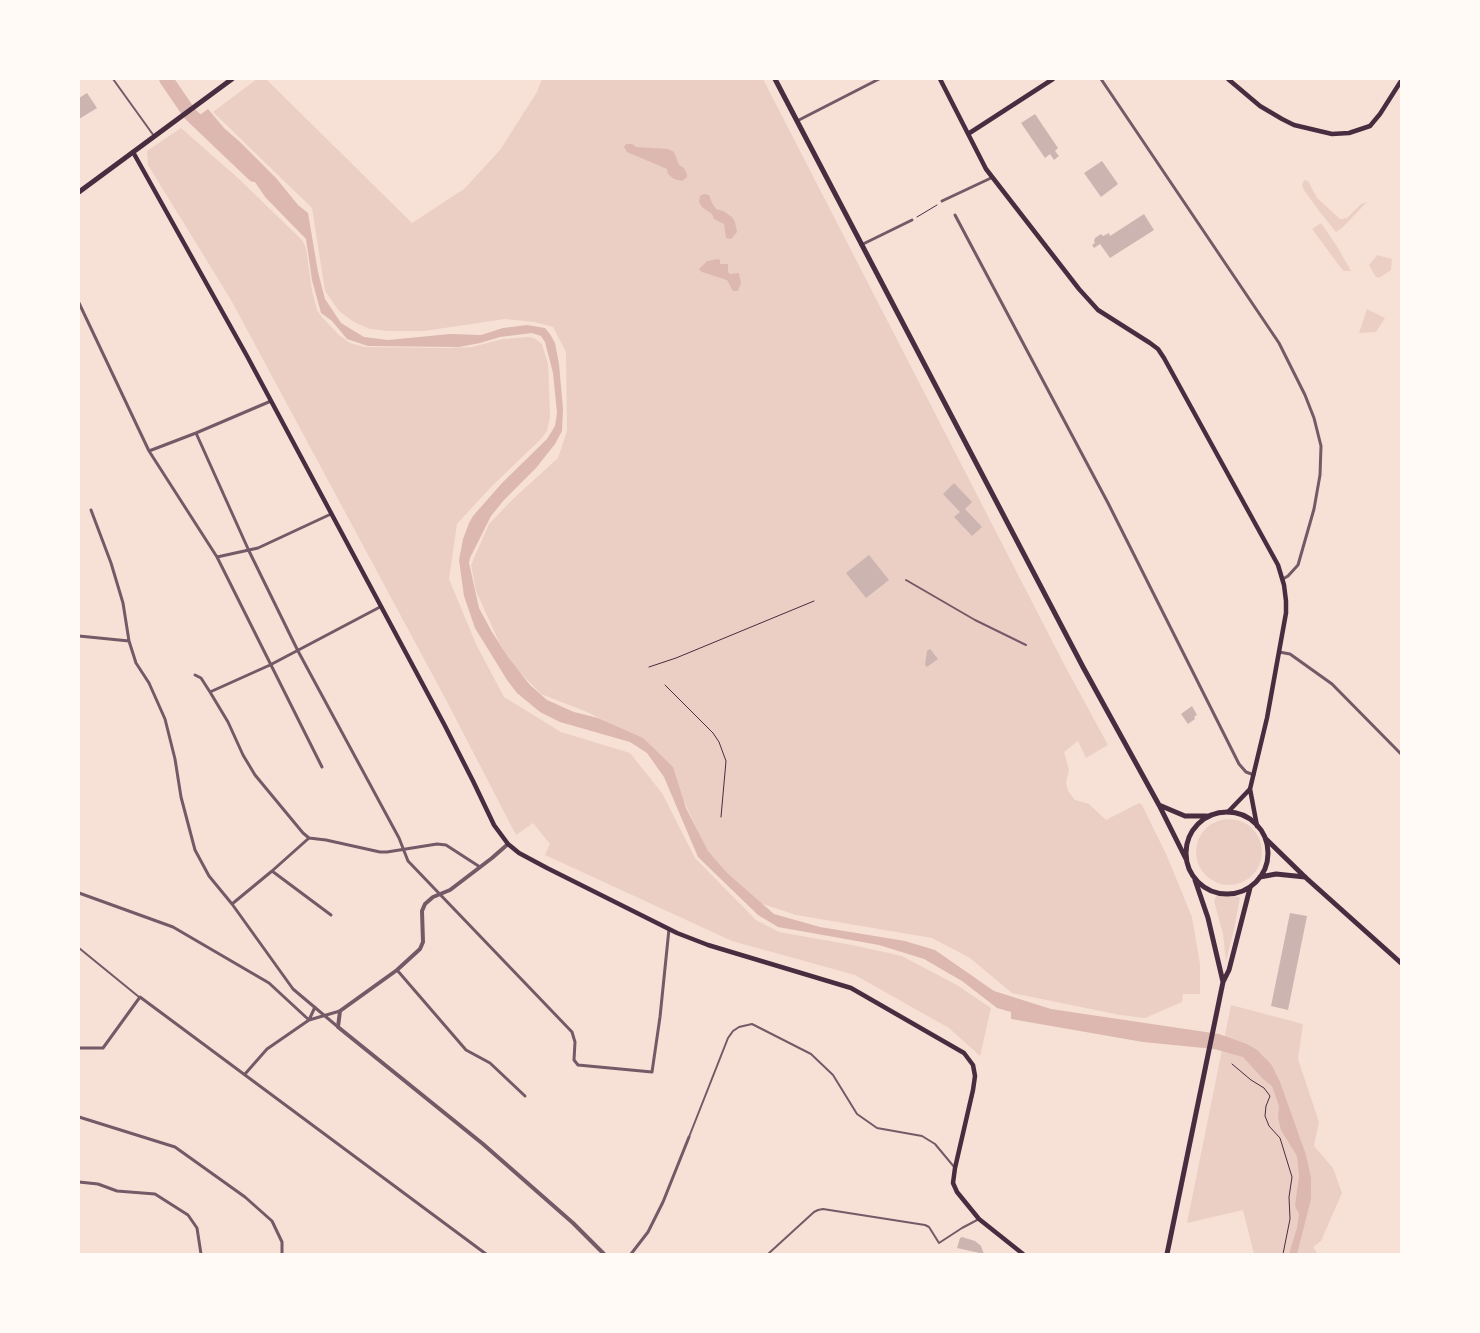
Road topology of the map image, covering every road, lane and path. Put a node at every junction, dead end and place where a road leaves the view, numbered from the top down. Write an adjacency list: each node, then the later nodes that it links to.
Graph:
1 (113, 79): 12 (lane)
2 (232, 79): 12 (main road)
3 (775, 79): 10 (main road)
4 (879, 79): 10 (street)
5 (940, 79): 11 (main road)
6 (1053, 79): 11 (main road)
7 (1101, 79): 28 (street)
8 (1228, 79): 9 (main road)
9 (1400, 80)
10 (797, 122): 19 (main road)
11 (968, 134): 14 (main road)
12 (154, 136): 13 (main road)
13 (133, 152): 15 (main road); 21 (main road)
14 (991, 178): 16 (street); 28 (main road)
15 (79, 192)
16 (942, 201): 18 (path)
17 (955, 215): 44 (street)
18 (912, 220): 19 (street)
19 (861, 245): 46 (main road)
20 (79, 303): 23 (street)
21 (271, 401): 22 (street); 25 (main road)
22 (196, 433): 23 (street); 26 (street)
23 (149, 451): 27 (street)
24 (91, 510): 33 (street)
25 (331, 514): 26 (street); 31 (main road)
26 (250, 551): 27 (street); 35 (street)
27 (217, 557): 37 (street)
28 (1283, 579): 36 (main road)
29 (906, 580): 34 (lane)
30 (814, 601): 38 (path)
31 (380, 607): 35 (street); 53 (main road)
32 (79, 636): 33 (street)
33 (129, 641): 64 (street)
34 (1026, 645)
35 (298, 651): 37 (street); 54 (street)
36 (1279, 652): 42 (street); 44 (main road)
37 (270, 665): 41 (street); 43 (street)
38 (649, 668)
39 (195, 675): 41 (street)
40 (664, 685): 49 (path)
41 (210, 692): 51 (street)
42 (1401, 754)
43 (322, 767)
44 (1254, 775): 45 (main road)
45 (1250, 789): 47 (main road); 50 (main road)
46 (1159, 805): 48 (main road); 55 (main road)
47 (1228, 812): 48 (main road); 50 (main road)
48 (1207, 816): 55 (main road)
49 (721, 817)
50 (1257, 826): 52 (main road)
51 (309, 838): 54 (street); 57 (street)
52 (1266, 838): 59 (main road); 60 (main road)
53 (508, 844): 56 (street); 66 (main road)
54 (403, 849): 56 (street); 63 (street)
55 (1186, 859): 58 (main road)
56 (480, 867): 63 (street)
57 (272, 871): 64 (street); 65 (street)
58 (1194, 877): 61 (main road); 70 (main road)
59 (1260, 877): 60 (main road); 61 (main road)
60 (1305, 878): 68 (main road)
61 (1250, 888): 70 (main road)
62 (79, 893): 75 (street)
63 (441, 894): 66 (street); 69 (street)
64 (232, 904): 72 (street)
65 (331, 915)
66 (669, 929): 83 (main road)
67 (79, 948): 71 (lane)
68 (1401, 964)
69 (397, 970): 73 (street); 80 (street)
70 (1223, 982): 93 (main road)
71 (140, 997): 77 (street); 79 (street)
72 (315, 1007): 74 (street); 75 (street)
73 (340, 1011): 74 (street); 76 (street)
74 (325, 1016): 75 (street); 76 (street)
75 (309, 1020): 79 (street)
76 (338, 1027): 89 (street)
77 (79, 1048)
78 (1232, 1064): 94 (path)
79 (245, 1074): 88 (street)
80 (525, 1096)
81 (79, 1117): 87 (street)
82 (689, 1137): 83 (lane); 90 (street)
83 (955, 1168): 85 (main road)
84 (79, 1182): 86 (street)
85 (979, 1219): 91 (lane); 92 (main road)
86 (200, 1254)
87 (282, 1254)
88 (486, 1254)
89 (604, 1254)
90 (631, 1254)
91 (768, 1254)
92 (1023, 1254)
93 (1167, 1254)
94 (1283, 1254)

